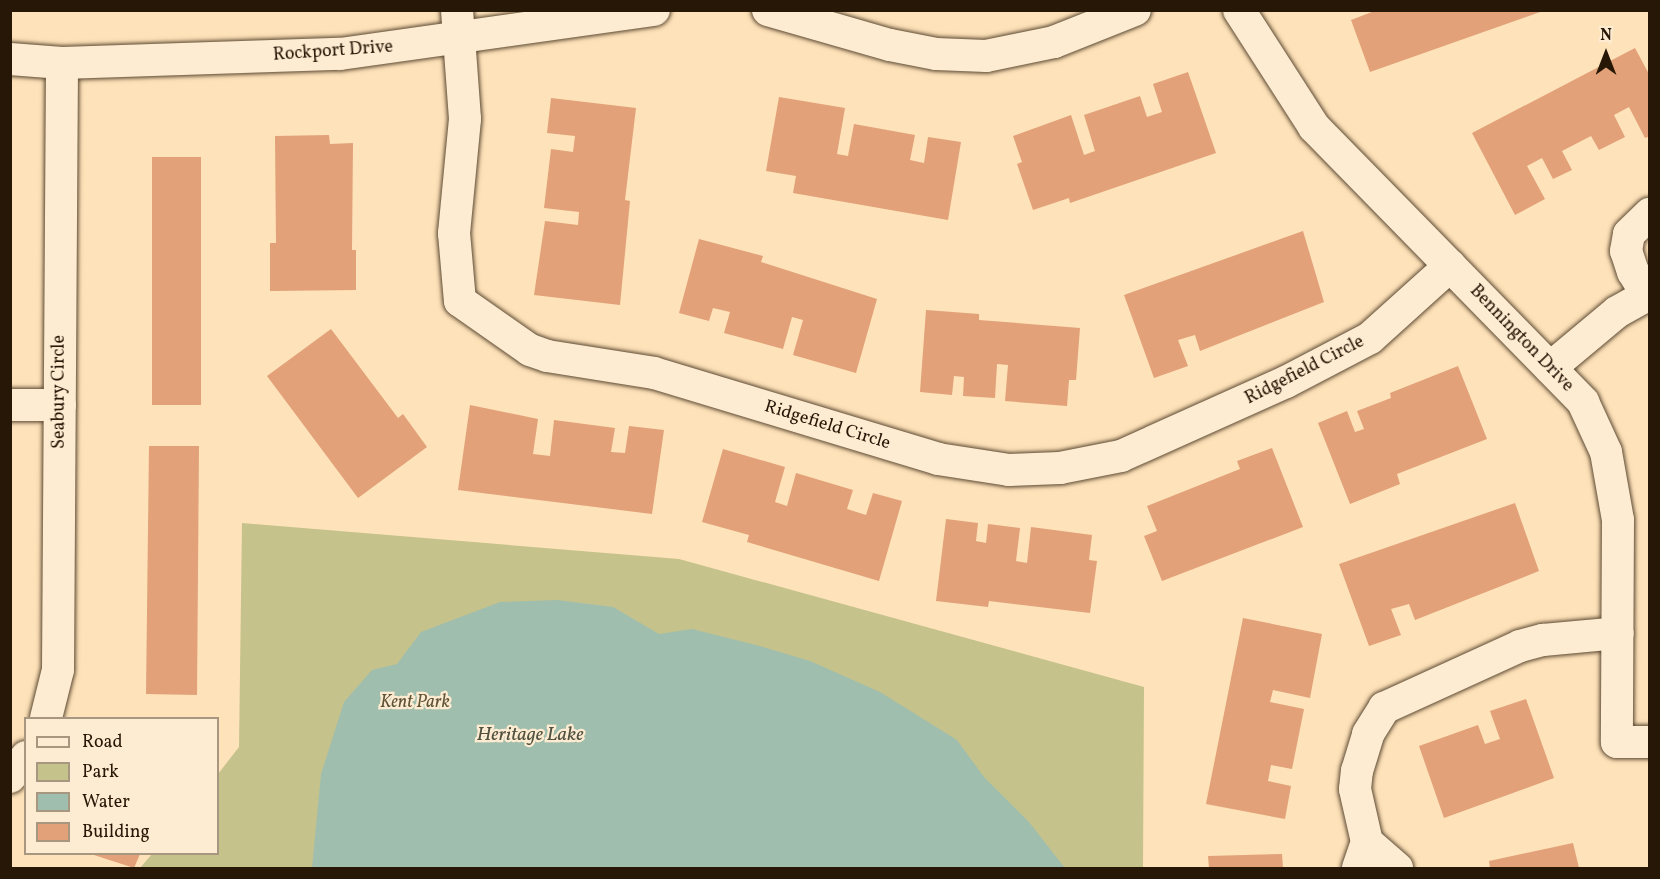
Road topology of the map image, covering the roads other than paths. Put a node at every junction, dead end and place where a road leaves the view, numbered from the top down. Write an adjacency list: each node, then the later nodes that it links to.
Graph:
1 (654, 10): 5 (street, Rockport Drive)
2 (768, 10): 3 (street)
3 (1135, 10)
4 (1239, 10): 9 (street, Bennington Drive)
5 (459, 25): 7 (street, Rockport Drive); 9 (street, Ridgefield Circle)
6 (10, 59): 7 (street, Rockport Drive)
7 (62, 63): 13 (street, Seabury Circle)
8 (1650, 214): 10 (street)
9 (1450, 266): 11 (street, Bennington Drive)
10 (1648, 294): 11 (street)
11 (1550, 368): 14 (street, Bennington Drive)
12 (10, 405): 13 (street)
13 (60, 405): 15 (street, Seabury Circle)
14 (1617, 633): 16 (street, Bennington Drive); 19 (street)
15 (46, 717)
16 (1650, 742)
17 (24, 760): 18 (street)
18 (10, 777)
19 (1363, 855): 20 (street)
20 (1397, 868)

